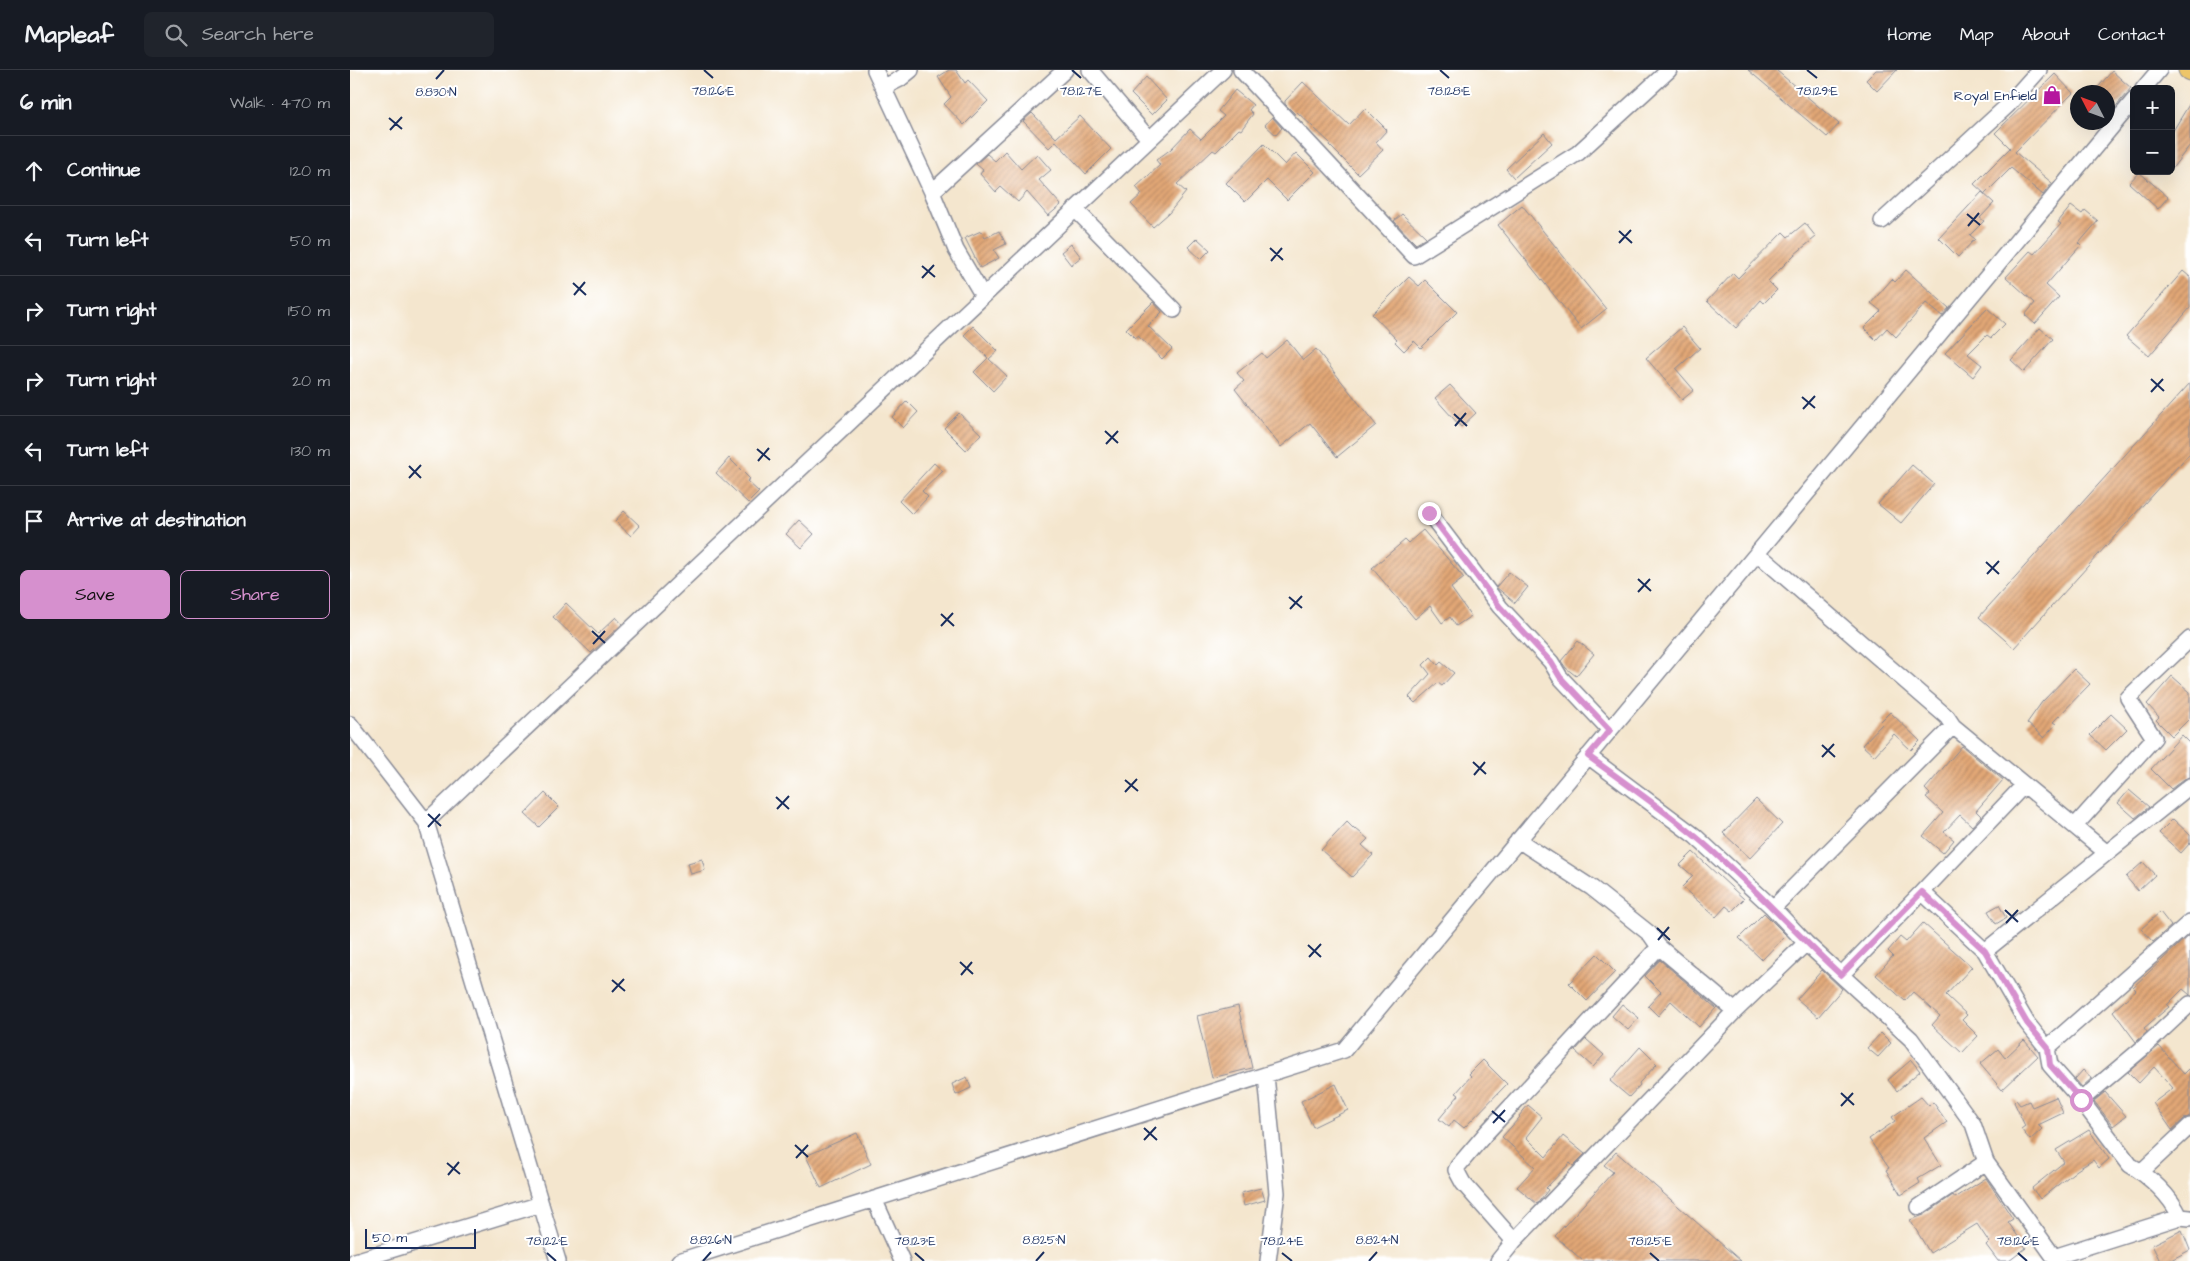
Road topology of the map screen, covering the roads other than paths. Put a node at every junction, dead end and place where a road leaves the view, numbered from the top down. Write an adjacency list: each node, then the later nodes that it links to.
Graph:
1 (876, 70): 11 (street)
2 (911, 70): 11 (street)
3 (1065, 70): 14 (street)
4 (1090, 70): 13 (street)
5 (1223, 70): 13 (street)
6 (1241, 70): 7 (street)
7 (1669, 70)
8 (2039, 70): 16 (street)
9 (2159, 70): 10 (street)
10 (2146, 85)
11 (884, 86): 14 (street)
12 (2130, 105): 20 (street)
13 (1150, 139): 15 (street)
14 (932, 192): 17 (street)
15 (1075, 209): 17 (street); 18 (street)
16 (1882, 221)
17 (983, 296): 28 (street)
18 (1174, 310)
19 (1429, 513): 24 (street)
20 (1757, 553): 23 (street); 24 (street)
21 (2190, 639): 29 (street)
22 (350, 724): 28 (street)
23 (1953, 726): 26 (street); 33 (street)
24 (1610, 730): 25 (street)
25 (1588, 756): 30 (street); 33 (street)
26 (2024, 785): 29 (street); 32 (street)
27 (2190, 786): 31 (street)
28 (426, 822): 48 (street)
29 (2075, 826): 31 (street)
30 (1518, 840): 36 (street); 42 (street)
31 (2107, 853): 37 (street)
32 (1922, 892): 37 (street); 38 (street)
33 (1773, 908): 35 (street)
34 (2190, 922): 41 (street)
35 (1806, 943): 38 (street); 40 (street)
36 (1658, 947): 40 (street); 51 (street)
37 (1985, 951): 41 (street)
38 (1841, 975): 45 (street)
39 (2190, 1004): 43 (street)
40 (1735, 1011): 51 (street)
41 (2048, 1048): 43 (street)
42 (1266, 1075): 47 (street); 56 (street)
43 (2081, 1100): 46 (street)
44 (2190, 1126): 46 (street)
45 (1986, 1162): 49 (street); 50 (street)
46 (2141, 1172): 50 (street)
47 (874, 1199): 54 (street); 55 (street)
48 (541, 1204): 52 (street); 53 (street)
49 (1919, 1207)
50 (2185, 1218)
51 (1514, 1241): 57 (street)
52 (355, 1261)
53 (558, 1261)
54 (679, 1261)
55 (902, 1261)
56 (1268, 1261)
57 (1498, 1261)

